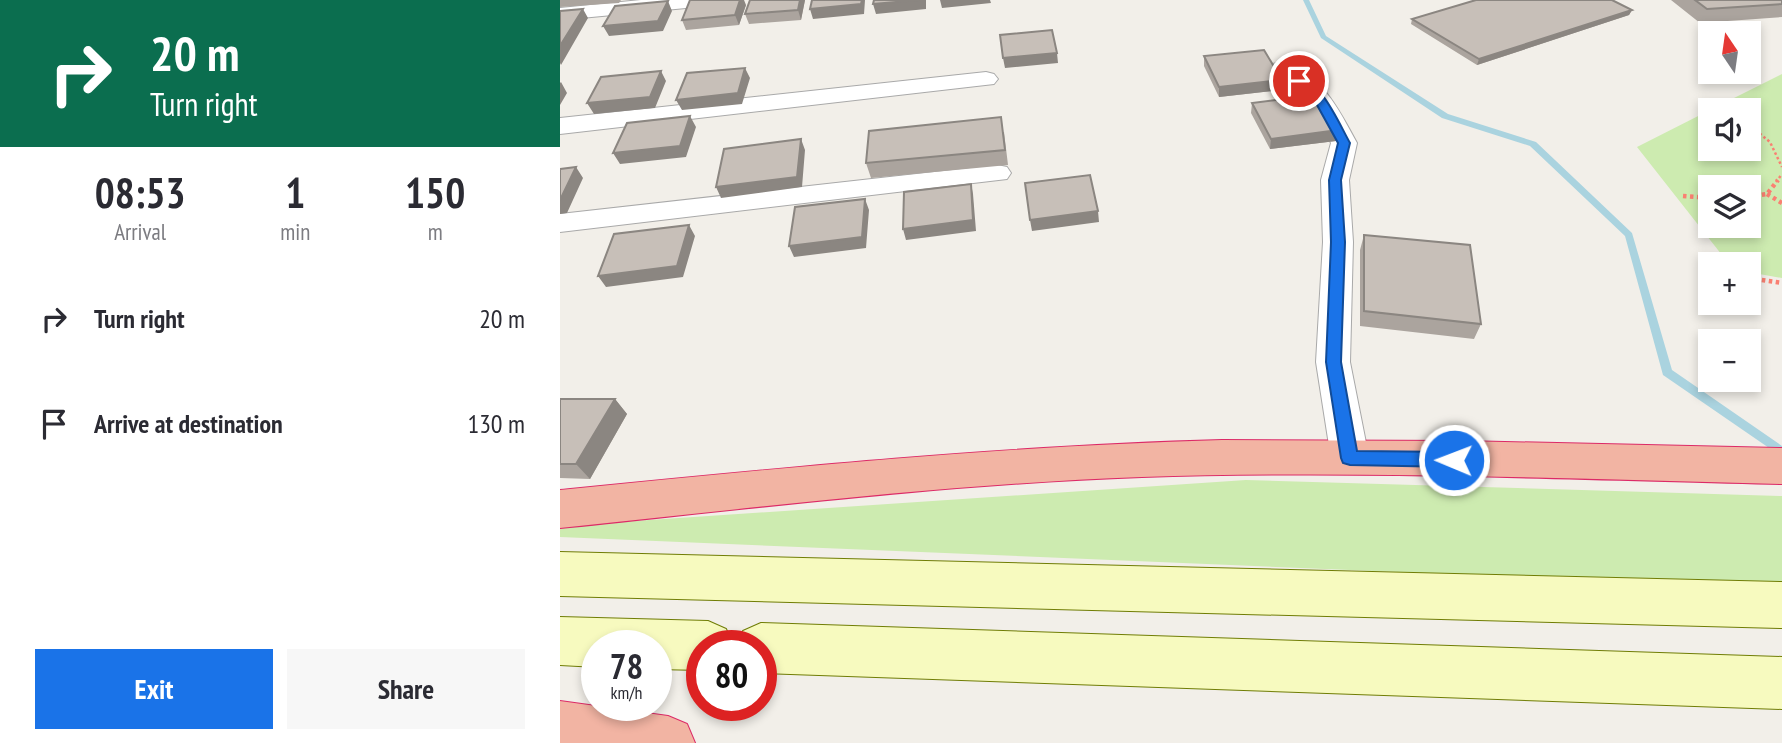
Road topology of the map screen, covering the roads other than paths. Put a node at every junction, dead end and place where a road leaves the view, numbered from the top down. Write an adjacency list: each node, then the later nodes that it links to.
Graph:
1 (706, 0): 2 (street)
2 (560, 14)
3 (1281, 69): 8 (street)
4 (986, 79): 5 (street)
5 (560, 126)
6 (997, 173): 7 (street)
7 (560, 223)
8 (1350, 458): 9 (highway); 10 (highway)
9 (1782, 466)
10 (560, 509)
11 (560, 574): 12 (main road)
12 (1782, 606)
13 (560, 640): 14 (main road)
14 (686, 645)
15 (777, 649): 16 (main road)
16 (1782, 684)
17 (560, 728): 18 (highway)
18 (668, 743)

